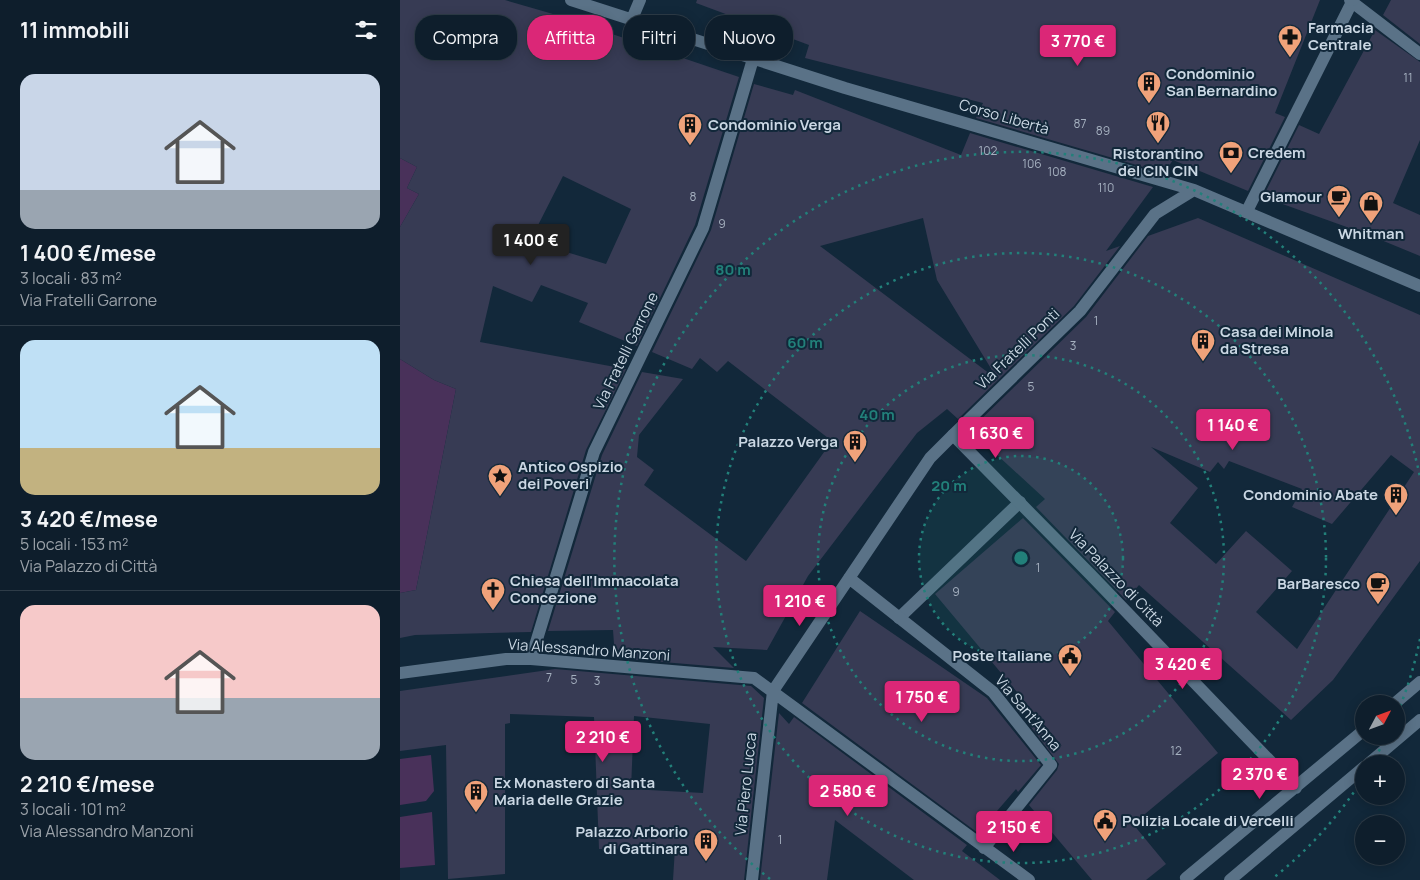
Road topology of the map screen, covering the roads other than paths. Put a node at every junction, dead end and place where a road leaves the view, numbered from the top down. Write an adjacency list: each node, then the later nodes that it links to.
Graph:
1 (571, 0): 5 (street, Corso Libertà)
2 (640, 0): 4 (street)
3 (1352, 0): 6 (street); 10 (street)
4 (634, 15)
5 (623, 16)
6 (1420, 54)
7 (753, 60): 16 (street, Via Fratelli Garrone)
8 (756, 60): 9 (street, Corso Libertà)
9 (1194, 190): 10 (street, Corso Libertà); 12 (street, Via Fratelli Ponti)
10 (1248, 211): 11 (street, Corso Libertà)
11 (1420, 286)
12 (953, 435): 13 (street, Via Palazzo di Città); 14 (street, Via Fratelli Ponti)
13 (1020, 502): 15 (street); 25 (street, Via Palazzo di Città)
14 (849, 578): 15 (street, Via Sant'Anna); 19 (street, Via Fratelli Ponti)
15 (899, 618): 26 (street, Via Sant'Anna)
16 (530, 659): 17 (street, Via Alessandro Manzoni); 19 (street, Via Alessandro Manzoni)
17 (400, 673)
18 (1420, 682): 20 (street)
19 (773, 691): 26 (street, Via Alessandro Manzoni); 27 (street, Via Piero Lucca)
20 (1405, 695)
21 (1420, 720): 23 (street)
22 (1355, 738): 25 (street)
23 (1379, 755)
24 (1355, 775): 30 (street)
25 (1296, 788): 29 (street)
26 (984, 848): 28 (street, Via Alessandro Manzoni)
27 (752, 880)
28 (1029, 880)
29 (1187, 880)
30 (1230, 880)

